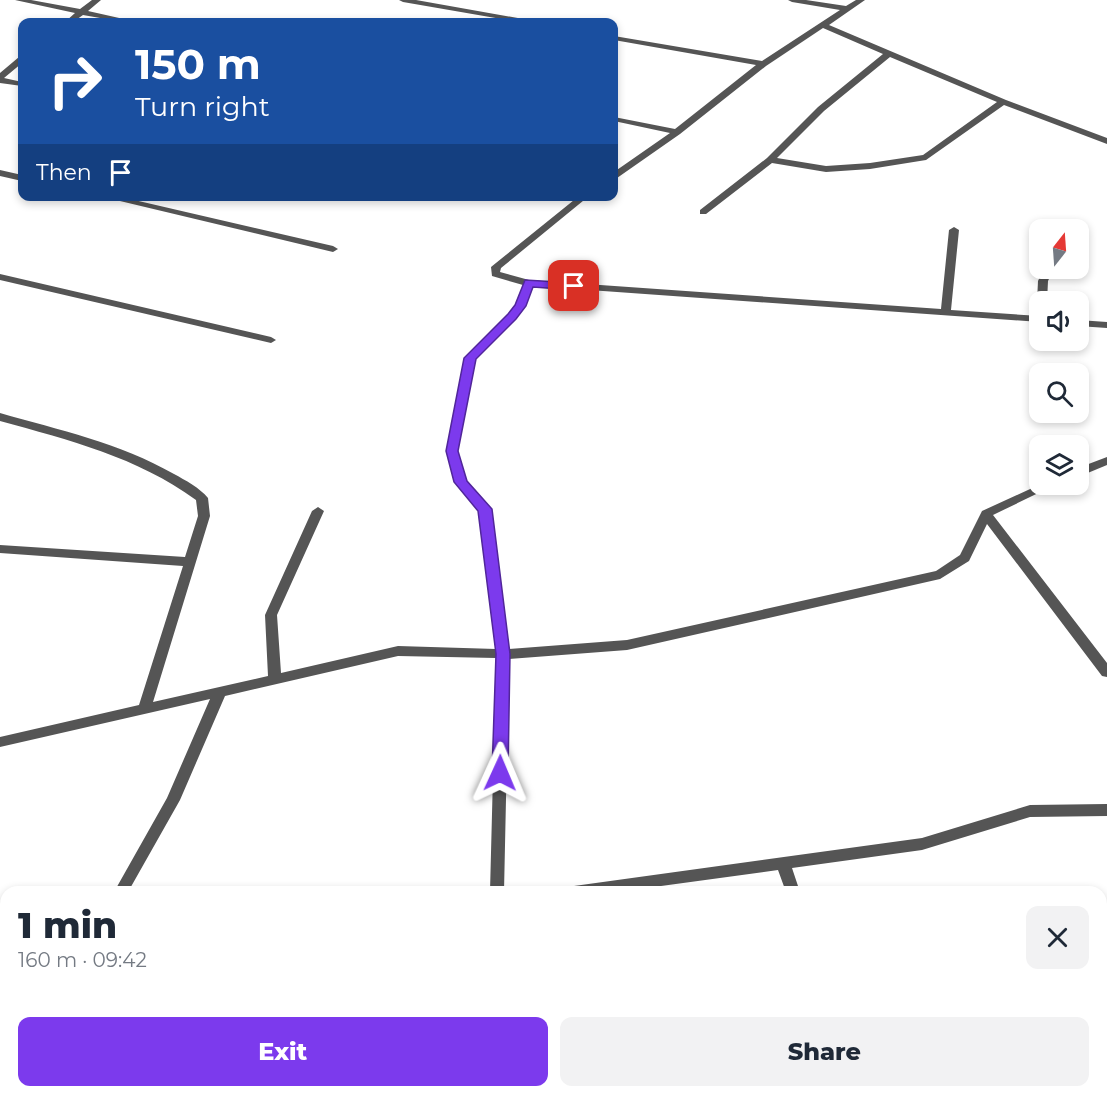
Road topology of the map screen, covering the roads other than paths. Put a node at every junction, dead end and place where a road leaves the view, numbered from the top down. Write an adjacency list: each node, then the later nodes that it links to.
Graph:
1 (19, 0): 7 (street)
2 (97, 0): 7 (street)
3 (403, 0): 10 (street)
4 (792, 0): 6 (street)
5 (861, 0): 6 (street)
6 (847, 9): 11 (street)
7 (82, 12): 8 (street); 9 (street)
8 (74, 18)
9 (113, 18)
10 (506, 18)
11 (824, 25): 13 (street); 15 (street)
12 (618, 39): 15 (street)
13 (888, 54): 18 (street); 22 (street)
14 (18, 62): 16 (street)
15 (763, 64): 20 (street)
16 (0, 78): 17 (street)
17 (18, 83)
18 (1003, 102): 21 (street); 22 (street)
19 (618, 120): 20 (street)
20 (677, 132): 24 (street)
21 (1107, 141)
22 (770, 160): 28 (street)
23 (0, 173): 25 (street)
24 (618, 174)
25 (18, 177)
26 (125, 201): 30 (street)
27 (579, 201): 32 (street)
28 (703, 212)
29 (954, 230): 33 (street)
30 (333, 249)
31 (0, 277): 37 (street)
32 (529, 283): 33 (street); 46 (street)
33 (946, 313): 34 (street)
34 (1029, 318)
35 (1089, 324): 36 (street)
36 (1107, 325)
37 (271, 340)
38 (0, 417): 45 (street)
39 (1107, 461): 40 (street)
40 (1089, 468)
41 (1029, 494): 43 (street)
42 (318, 511): 48 (street)
43 (986, 514): 46 (street); 47 (street)
44 (0, 549): 45 (street)
45 (190, 562): 50 (street)
46 (503, 654): 48 (street); 55 (street)
47 (1107, 672)
48 (274, 678): 49 (street)
49 (220, 692): 50 (street); 54 (street)
50 (145, 708): 51 (street)
51 (0, 742)
52 (1107, 810): 53 (street)
53 (783, 863): 56 (street); 57 (street)
54 (124, 886)
55 (497, 886)
56 (617, 886)
57 (791, 886)

